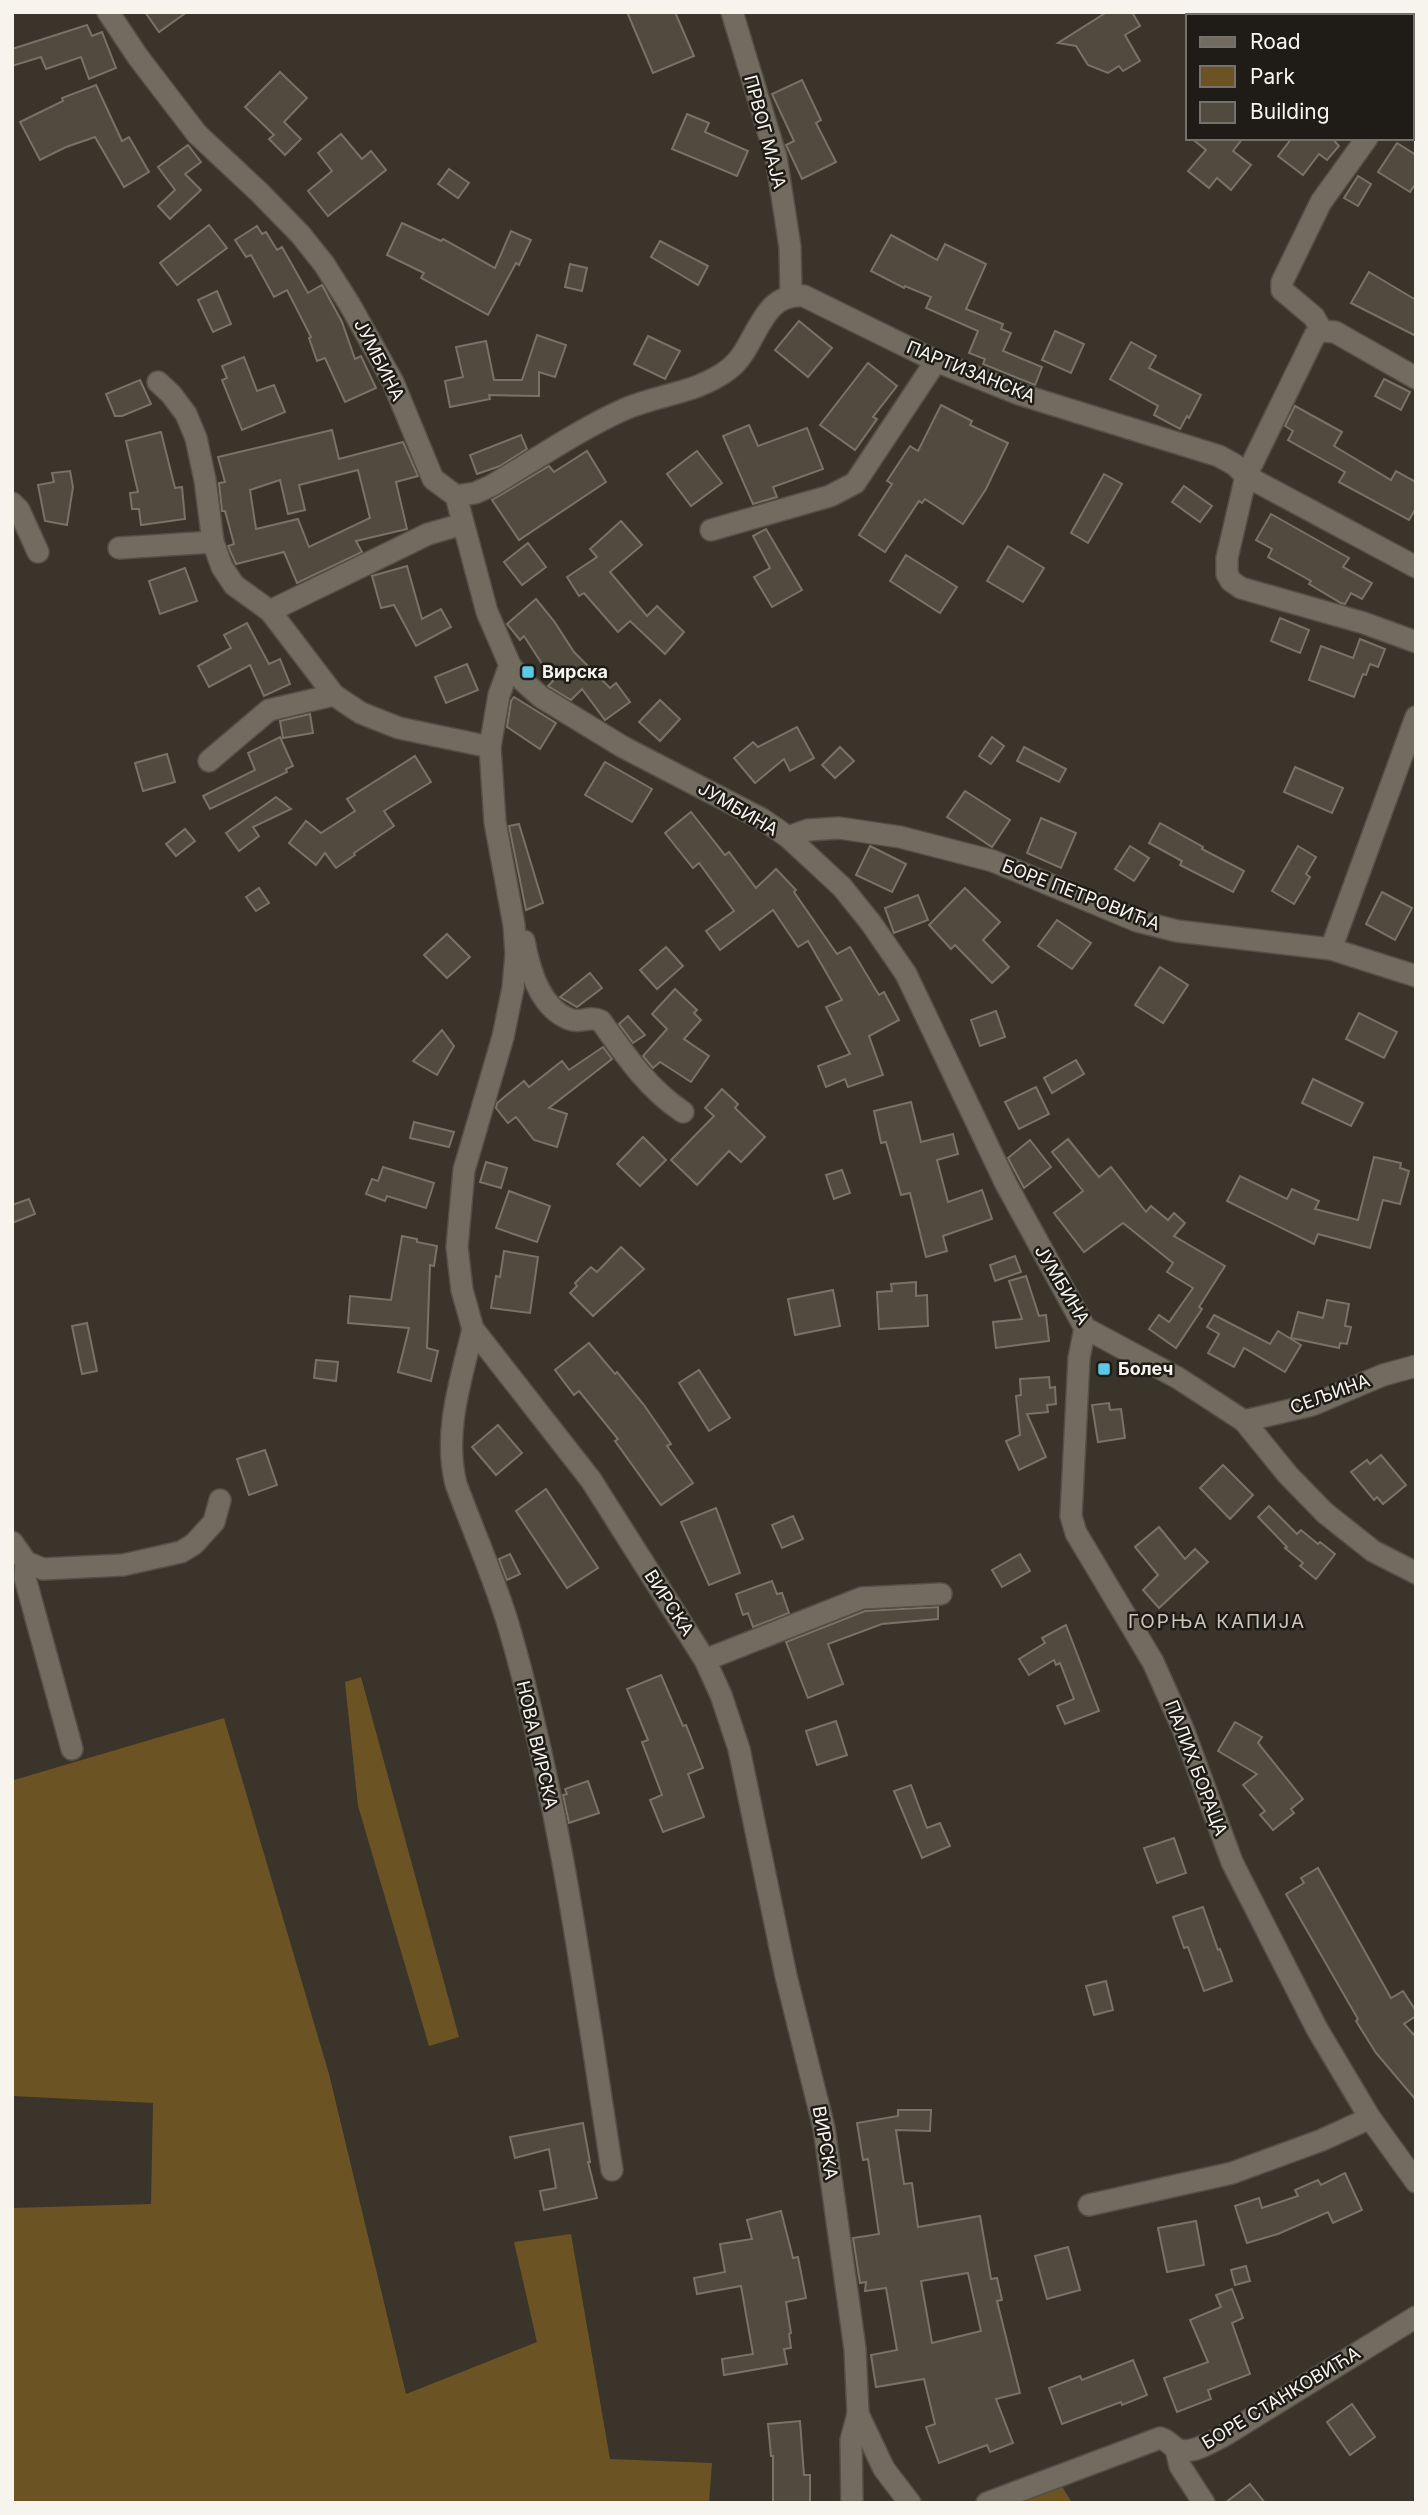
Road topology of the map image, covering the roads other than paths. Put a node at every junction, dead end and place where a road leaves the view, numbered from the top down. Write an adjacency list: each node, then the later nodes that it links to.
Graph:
1 (108, 12): 10 (street, ЈУМБИНА)
2 (732, 12): 4 (street, ПРВОГ МАЈА)
3 (1366, 140): 5 (street)
4 (791, 295): 6 (street, ПАРТИЗАНСКА); 10 (street)
5 (1322, 331): 7 (street); 9 (street)
6 (936, 361): 9 (street, ПАРТИЗАНСКА); 13 (street)
7 (1416, 378)
8 (158, 382): 14 (street)
9 (1246, 476): 17 (street, ПАРТИЗАНСКА); 19 (street)
10 (456, 496): 12 (street, ЈУМБИНА)
11 (12, 503): 16 (street)
12 (463, 524): 18 (street); 20 (street, ЈУМБИНА)
13 (711, 530)
14 (213, 542): 15 (street); 18 (street)
15 (119, 548)
16 (38, 552)
17 (1416, 567)
18 (270, 611): 21 (street)
19 (1416, 642)
20 (510, 665): 23 (street, ВИРСКА); 25 (street, ЈУМБИНА)
21 (334, 695): 23 (street); 24 (street)
22 (1416, 716): 27 (street)
23 (489, 747): 26 (street, ВИРСКА)
24 (209, 761)
25 (788, 837): 27 (street, БОРЕ ПЕТРОВИЋА); 30 (street, ЈУМБИНА)
26 (514, 925): 29 (street); 31 (street, ВИРСКА)
27 (1331, 949): 28 (street, БОРЕ ПЕТРОВИЋА)
28 (1416, 976)
29 (683, 1112)
30 (1085, 1328): 33 (street, ЈУМБИНА); 41 (street, ПАЛИХ БОРАЦА)
31 (473, 1329): 39 (street, ВИРСКА); 42 (street, НОВА ВИРСКА)
32 (1416, 1366): 33 (street, СЕЉИНА)
33 (1244, 1421): 37 (street, ЈУМБИНА)
34 (220, 1500): 36 (street)
35 (12, 1542): 36 (street)
36 (26, 1562): 40 (street)
37 (1416, 1573)
38 (941, 1594): 39 (street)
39 (705, 1660): 46 (street, ВИРСКА)
40 (72, 1749)
41 (1370, 2118): 43 (street, ПАЛИХ БОРАЦА); 44 (street)
42 (612, 2170)
43 (1416, 2182)
44 (1089, 2205)
45 (1416, 2317): 47 (street, БОРЕ СТАНКОВИЋА)
46 (858, 2414): 48 (street, ВИРСКА); 49 (street)
47 (1176, 2449): 50 (street, БОРЕ СТАНКОВИЋА); 51 (street)
48 (852, 2503)
49 (910, 2503)
50 (987, 2503)
51 (1204, 2503)

